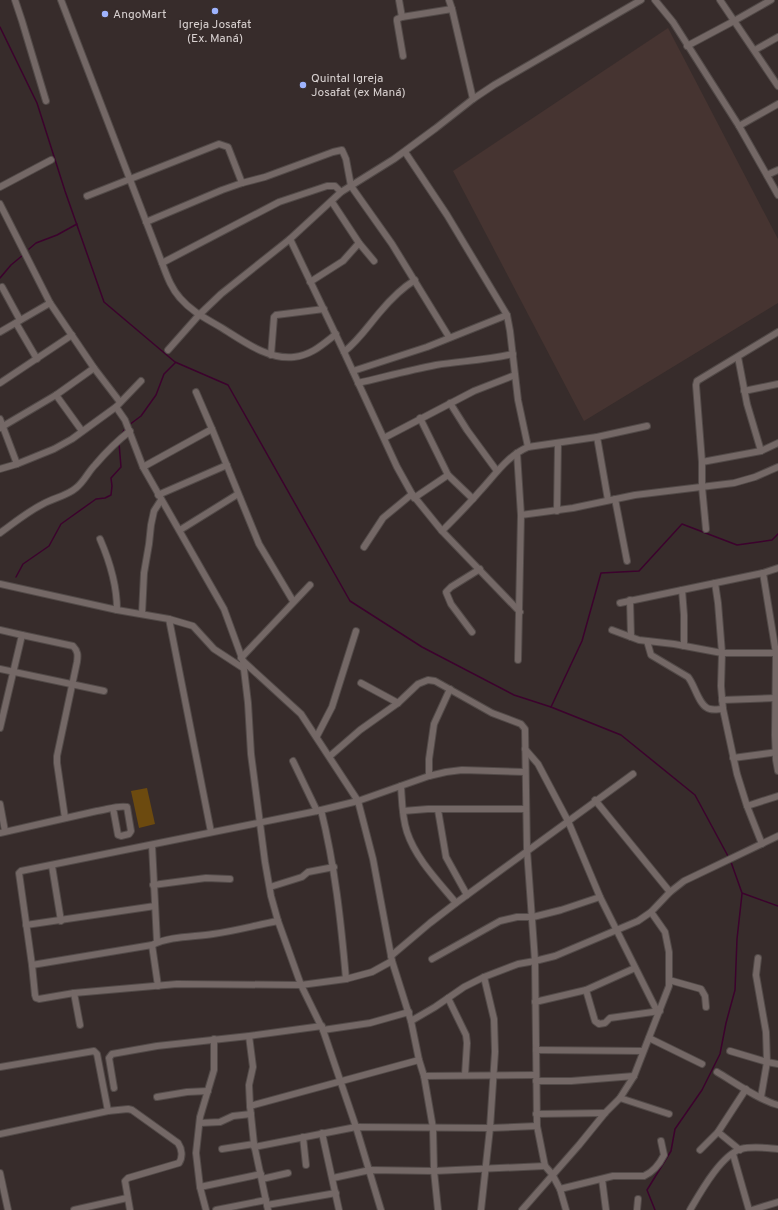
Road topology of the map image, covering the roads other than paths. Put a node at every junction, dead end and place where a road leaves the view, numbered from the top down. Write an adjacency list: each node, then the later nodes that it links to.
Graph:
1 (15, 0): 18 (street)
2 (61, 0): 25 (street)
3 (399, 0): 10 (street)
4 (449, 0): 9 (street)
5 (641, 0): 17 (street)
6 (655, 0): 13 (street)
7 (720, 0): 11 (street)
8 (771, 0): 11 (street)
9 (452, 9): 10 (street); 17 (street)
10 (402, 17): 15 (street)
11 (734, 21): 13 (street); 14 (street)
12 (778, 37): 14 (street)
13 (687, 46): 20 (street)
14 (755, 50): 16 (street)
15 (403, 56)
16 (778, 86)
17 (473, 99): 21 (street)
18 (46, 101)
19 (778, 104): 20 (street)
20 (738, 126): 24 (street)
21 (405, 152): 27 (street); 45 (street)
22 (51, 160): 28 (street)
23 (778, 170): 24 (street)
24 (767, 175): 30 (street)
25 (129, 179): 26 (street); 31 (street); 34 (street)
26 (242, 183): 27 (street); 34 (street)
27 (352, 186): 29 (street); 39 (street)
28 (0, 187)
29 (341, 192): 32 (street); 38 (street)
30 (778, 195)
31 (87, 196)
32 (332, 202): 35 (street); 36 (street)
33 (1, 206): 42 (street)
34 (146, 222): 38 (street)
35 (290, 239): 40 (street); 44 (street)
36 (359, 243): 37 (street); 40 (street)
37 (374, 261)
38 (162, 263): 44 (street)
39 (415, 280): 51 (street); 53 (street)
40 (310, 282): 43 (street)
41 (2, 287): 46 (street)
42 (50, 303): 46 (street); 50 (street)
43 (324, 310): 48 (street); 55 (street)
44 (199, 315): 52 (street); 55 (street)
45 (507, 315): 51 (street); 54 (street)
46 (18, 321): 47 (street); 57 (street)
47 (0, 332)
48 (336, 334): 53 (street); 55 (street)
49 (778, 334): 56 (street)
50 (72, 335): 57 (street); 58 (street)
51 (449, 337): 59 (street)
52 (168, 350)
53 (344, 352): 59 (street)
54 (513, 354): 60 (street); 63 (street)
55 (272, 355)
56 (738, 357): 65 (street); 84 (street)
57 (37, 359): 62 (street)
58 (94, 368): 67 (street); 69 (street)
59 (353, 371): 63 (street)
60 (515, 375): 68 (street); 81 (street)
61 (141, 381): 69 (street)
62 (0, 383)
63 (358, 383): 78 (street)
64 (778, 384): 65 (street)
65 (744, 391): 82 (street)
66 (196, 392): 74 (street)
67 (56, 395): 73 (street); 75 (street)
68 (450, 403): 70 (street); 90 (street)
69 (118, 405): 75 (street); 76 (street)
70 (420, 418): 78 (street); 91 (street)
71 (0, 419): 73 (street)
72 (647, 426): 77 (street)
73 (2, 427): 85 (street)
74 (212, 429): 86 (street); 87 (street)
75 (82, 431): 85 (street)
76 (130, 431): 87 (street); 103 (street)
77 (597, 437): 80 (street); 97 (street)
78 (384, 438): 94 (street)
79 (778, 443): 82 (street)
80 (558, 444): 81 (street); 98 (street)
81 (528, 447): 83 (street)
82 (761, 451): 84 (street)
83 (517, 453): 90 (street); 99 (street)
84 (702, 462): 92 (street)
85 (17, 464): 89 (street)
86 (227, 465): 93 (street); 95 (street)
87 (143, 467): 95 (street)
88 (778, 467): 92 (street)
89 (0, 469)
90 (497, 471): 96 (street)
91 (448, 475): 94 (street); 96 (street)
92 (702, 487): 97 (street); 100 (street)
93 (238, 494): 101 (street); 115 (street)
94 (413, 496): 102 (street); 105 (street)
95 (160, 498): 101 (street); 119 (street)
96 (473, 499): 102 (street)
97 (611, 500): 98 (street); 106 (street)
98 (557, 511): 99 (street)
99 (521, 516): 118 (street)
100 (706, 529)
101 (180, 530): 132 (street)
102 (442, 531): 108 (street)
103 (0, 533)
104 (100, 539): 117 (street)
105 (364, 547)
106 (627, 561)
107 (778, 568): 109 (street)
108 (480, 569): 118 (street); 124 (street)
109 (763, 573): 110 (street); 130 (street)
110 (715, 583): 113 (street); 129 (street)
111 (0, 584): 117 (street)
112 (310, 585): 115 (street)
113 (682, 590): 114 (street); 128 (street)
114 (630, 600): 116 (street); 126 (street)
115 (293, 601): 132 (street)
116 (620, 603)
117 (117, 610): 119 (street)
118 (520, 612): 131 (street)
119 (142, 614): 120 (street)
120 (169, 619): 132 (street); 169 (street)
121 (0, 630): 125 (street)
122 (612, 630): 126 (street)
123 (356, 631): 144 (street)
124 (472, 632)
125 (22, 635): 134 (street); 136 (street)
126 (631, 637): 127 (street)
127 (647, 641): 128 (street); 142 (street)
128 (684, 646): 129 (street)
129 (722, 652): 130 (street); 140 (street)
130 (777, 653): 139 (street)
131 (518, 660)
132 (242, 662): 144 (street); 167 (street)
133 (0, 669): 134 (street)
134 (13, 672): 136 (street); 143 (street)
135 (361, 683): 141 (street)
136 (72, 684): 138 (street); 165 (street)
137 (450, 689): 141 (street); 145 (street); 153 (street)
138 (104, 691)
139 (776, 698): 140 (street); 146 (street)
140 (722, 700): 142 (street)
141 (398, 703): 147 (street)
142 (723, 709): 148 (street)
143 (0, 728)
144 (316, 736): 147 (street)
145 (525, 749): 151 (street); 166 (street)
146 (777, 752): 148 (street); 150 (street)
147 (330, 756): 157 (street)
148 (733, 758): 159 (street)
149 (293, 761): 163 (street)
150 (778, 771)
151 (525, 772): 153 (street); 161 (street)
152 (633, 774): 156 (street)
153 (430, 776): 154 (street)
154 (401, 786): 157 (street); 164 (street)
155 (778, 796): 159 (street)
156 (595, 800): 166 (street); 179 (street)
157 (358, 801): 163 (street); 191 (street)
158 (0, 804): 168 (street)
159 (747, 806): 171 (street)
160 (113, 808): 160 (street); 165 (street)
161 (526, 809): 162 (street); 173 (street)
162 (438, 810): 164 (street); 180 (street)
163 (319, 811): 167 (street); 175 (street)
164 (403, 811): 182 (street)
165 (65, 818): 168 (street)
166 (568, 822): 173 (street); 181 (street)
167 (260, 824): 169 (street); 178 (street)
168 (3, 832)
169 (211, 832): 172 (street)
170 (778, 836): 171 (street)
171 (762, 844): 179 (street)
172 (152, 845): 174 (street); 177 (street)
173 (527, 850): 180 (street); 185 (street)
174 (52, 866): 186 (street); 188 (street)
175 (334, 867): 178 (street); 198 (street)
176 (230, 879): 177 (street)
177 (153, 885): 183 (street)
178 (270, 887): 187 (street)
179 (670, 892): 184 (street)
180 (468, 894): 182 (street)
181 (600, 897): 185 (street); 189 (street)
182 (456, 903): 191 (street)
183 (155, 906): 186 (street); 190 (street)
184 (651, 912): 189 (street); 199 (street)
185 (533, 917): 193 (street); 194 (street)
186 (61, 921): 188 (street)
187 (278, 921): 190 (street); 200 (street)
188 (26, 925): 195 (street)
189 (616, 930): 194 (street); 196 (street)
190 (155, 944): 195 (street); 201 (street)
191 (392, 958): 198 (street); 208 (street)
192 (758, 958): 219 (street)
193 (432, 960)
194 (535, 961): 197 (street); 205 (street)
195 (32, 965): 203 (street)
196 (635, 968): 202 (street); 207 (street)
197 (484, 977): 204 (street); 224 (street)
198 (346, 979): 200 (street)
199 (669, 980): 206 (street); 207 (street)
200 (301, 985): 201 (street); 211 (street)
201 (158, 986): 203 (street)
202 (586, 990): 205 (street); 207 (street)
203 (74, 994): 210 (street)
204 (448, 998): 209 (street); 225 (street)
205 (535, 1002): 215 (street)
206 (706, 1007)
207 (659, 1011): 213 (street)
208 (408, 1012): 209 (street); 211 (street)
209 (411, 1020): 218 (street)
210 (80, 1026)
211 (323, 1028): 212 (street); 229 (street)
212 (249, 1036): 214 (street); 237 (street)
213 (649, 1038): 216 (street); 220 (street)
214 (214, 1039): 230 (street); 232 (street)
215 (536, 1050): 216 (street); 228 (street)
216 (643, 1051): 227 (street)
217 (730, 1051): 219 (street)
218 (419, 1060): 226 (street); 229 (street)
219 (767, 1062): 221 (street); 234 (street)
220 (702, 1064)
221 (778, 1064)
222 (0, 1067): 238 (street)
223 (717, 1072): 231 (street)
224 (493, 1074): 225 (street); 228 (street); 247 (street)
225 (465, 1075): 226 (street)
226 (424, 1076): 246 (street)
227 (634, 1076): 228 (street); 235 (street)
228 (536, 1078): 241 (street)
229 (342, 1081): 237 (street); 244 (street)
230 (114, 1088)
231 (746, 1089): 234 (street); 248 (street)
232 (208, 1091): 233 (street); 243 (street)
233 (157, 1097)
234 (761, 1097): 236 (street)
235 (620, 1098): 239 (street); 242 (street)
236 (778, 1105)
237 (250, 1106): 240 (street)
238 (108, 1111): 250 (street); 273 (street)
239 (605, 1113): 241 (street); 266 (street)
240 (251, 1114): 243 (street); 253 (street)
241 (536, 1114): 245 (street)
242 (669, 1114)
243 (200, 1123): 270 (street)
244 (356, 1126): 246 (street); 249 (street); 262 (street)
245 (537, 1126): 247 (street); 260 (street)
246 (433, 1128): 247 (street); 263 (street)
247 (490, 1128): 261 (street)
248 (718, 1132): 256 (street); 257 (street)
249 (322, 1133): 251 (street); 268 (street)
250 (0, 1134)
251 (303, 1137): 253 (street); 259 (street)
252 (661, 1141): 269 (street)
253 (254, 1145): 254 (street); 267 (street)
254 (222, 1149)
255 (778, 1149): 257 (street)
256 (700, 1150)
257 (740, 1150): 258 (street)
258 (733, 1154): 290 (street); 291 (street)
259 (306, 1166)
260 (545, 1166): 261 (street); 266 (street)
261 (485, 1169): 263 (street); 285 (street)
262 (370, 1170): 263 (street); 268 (street); 283 (street)
263 (434, 1171): 284 (street)
264 (0, 1173): 277 (street)
265 (288, 1173): 267 (street)
266 (552, 1174): 271 (street); 286 (street)
267 (261, 1176): 270 (street); 276 (street)
268 (333, 1178): 272 (street)
269 (602, 1179): 271 (street); 288 (street)
270 (200, 1187): 280 (street)
271 (560, 1190): 287 (street)
272 (336, 1193): 276 (street); 282 (street)
273 (127, 1198): 278 (street); 279 (street)
274 (638, 1199): 289 (street)
275 (778, 1202): 291 (street)
276 (267, 1205): 281 (street)
277 (8, 1210)
278 (74, 1210)
279 (130, 1210)
280 (206, 1210)
281 (216, 1210)
282 (339, 1210)
283 (381, 1210)
284 (438, 1210)
285 (481, 1210)
286 (522, 1210)
287 (566, 1210)
288 (606, 1210)
289 (637, 1210)
290 (690, 1210)
291 (751, 1210)

